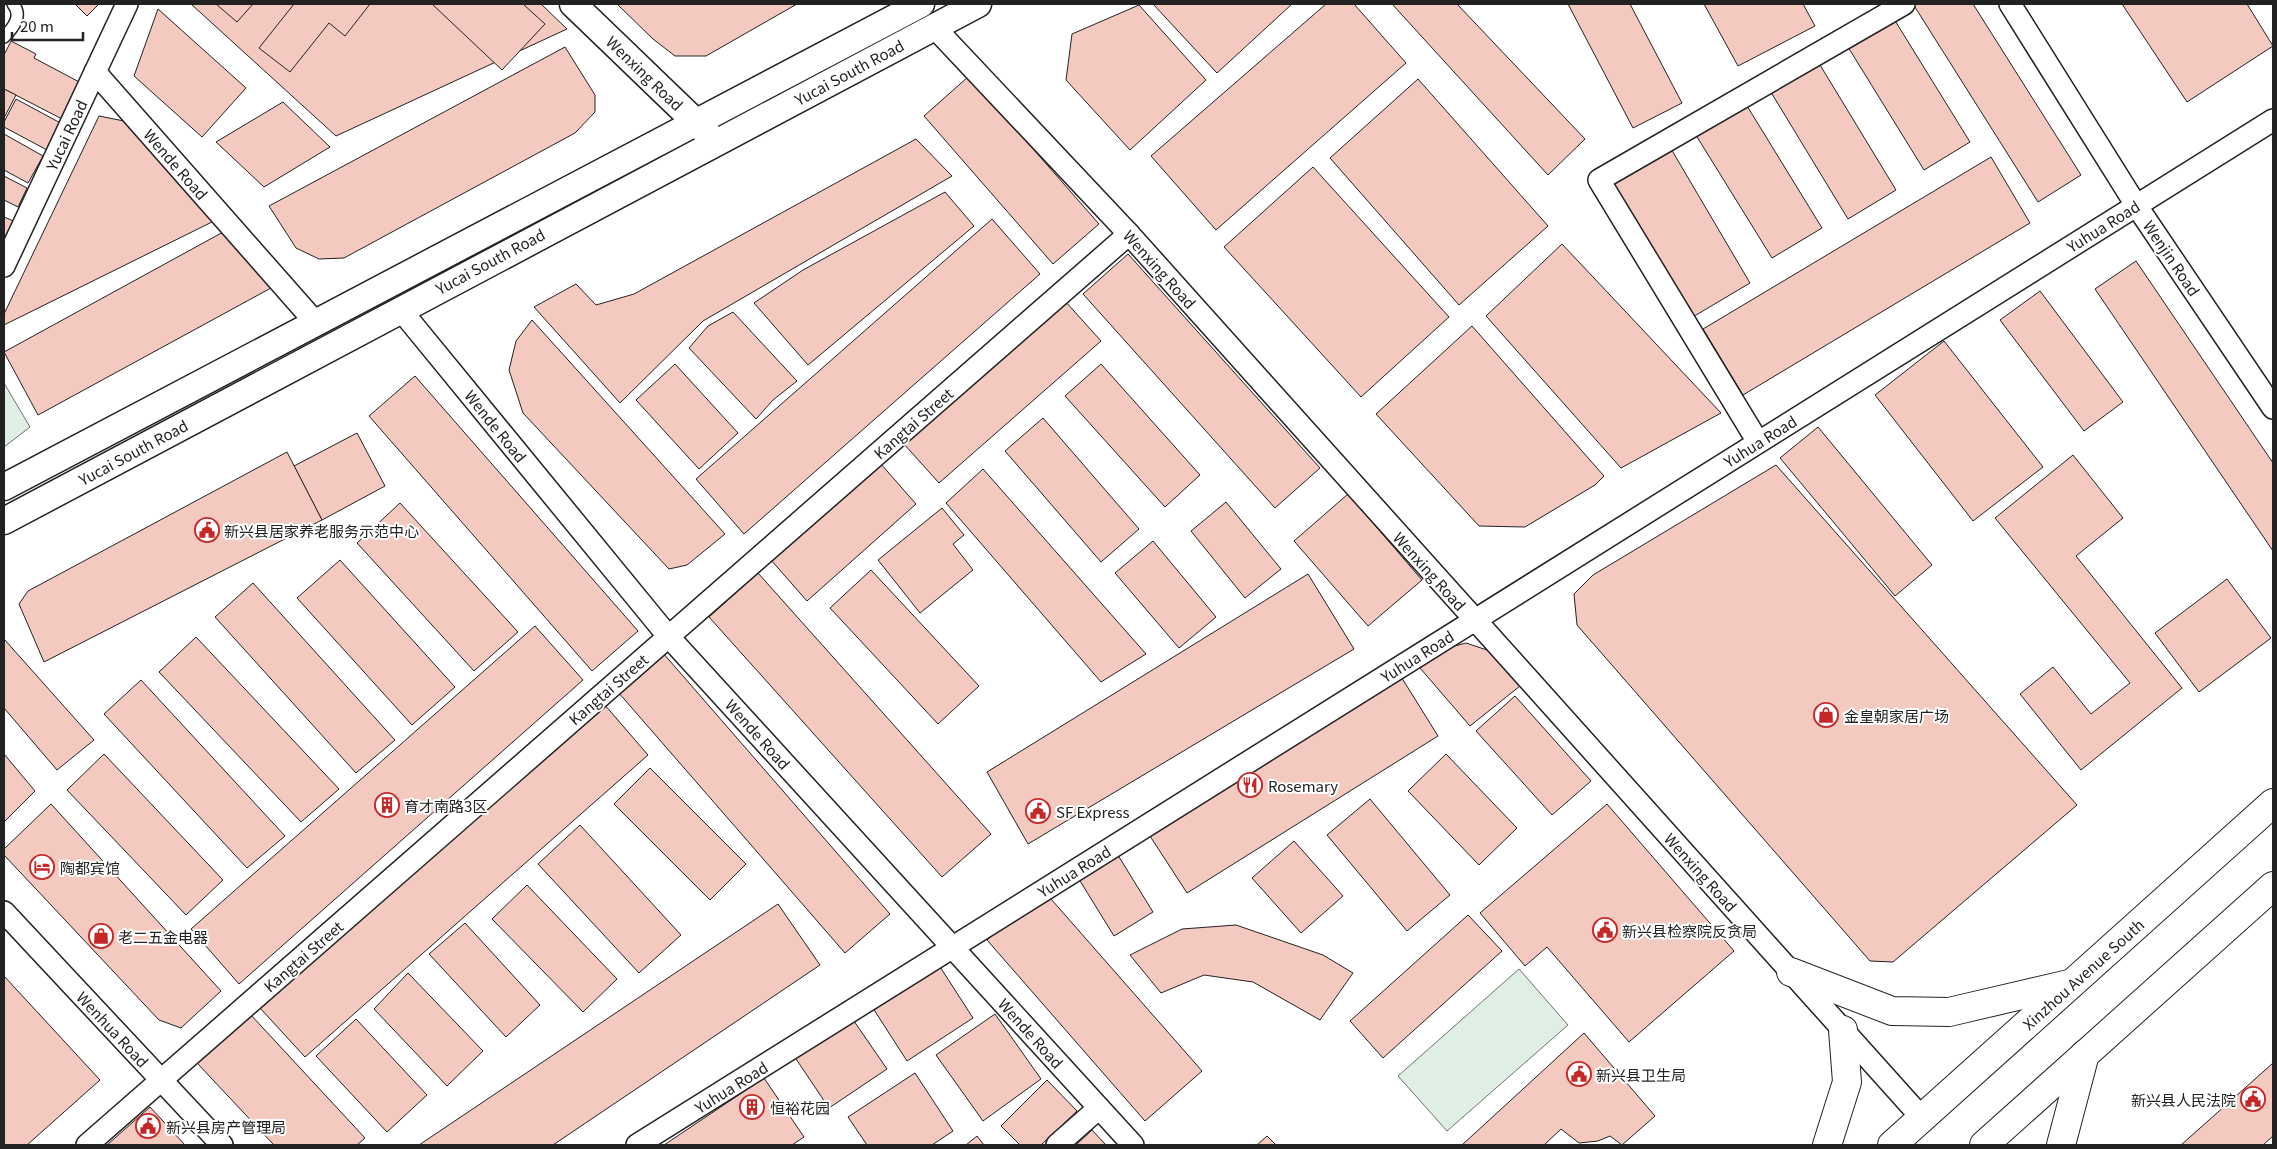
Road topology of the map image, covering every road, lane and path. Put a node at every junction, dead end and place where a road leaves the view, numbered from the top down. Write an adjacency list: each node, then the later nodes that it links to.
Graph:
1 (13, 4): 9 (lane)
2 (127, 4): 10 (street, Yucai Road)
3 (573, 4): 12 (street, Wenxing Road)
4 (921, 4): 12 (street, Yucai South Road)
5 (978, 4): 8 (street, Yucai South Road)
6 (1904, 4): 20 (street)
7 (2010, 4): 14 (street, Wenjin Road)
8 (934, 27): 13 (street, Yucai South Road); 15 (street, Wenxing Road)
9 (4, 37)
10 (95, 72): 16 (street, Yucai Road); 18 (street, Wende Road)
11 (2273, 120): 14 (street, Yuhua Road)
12 (696, 122): 13 (street, Wenxing Road); 18 (street, Yucai South Road)
13 (716, 142): 17 (street, Yucai South Road)
14 (2136, 205): 19 (street, Wenjin Road); 20 (street, Yuhua Road)
15 (1129, 234): 23 (street, Wenxing Road); 24 (street, Kangtai Street)
16 (4, 266)
17 (400, 309): 22 (street, Yucai South Road); 24 (street, Wende Road)
18 (316, 323): 21 (street, Yucai South Road)
19 (2273, 408)
20 (1758, 442): 23 (street, Yuhua Road)
21 (4, 487)
22 (4, 521)
23 (1475, 620): 28 (street, Yuhua Road); 29 (street, Wenxing Road)
24 (668, 636): 28 (street, Wende Road); 33 (street, Kangtai Street)
25 (2273, 803): 30 (main road, Xinzhou Avenue South)
26 (2273, 886): 32 (main road)
27 (4, 912): 33 (street, Wenhua Road)
28 (952, 947): 34 (street, Wende Road); 38 (street, Yuhua Road)
29 (1791, 972): 30 (main road); 31 (street, Wenxing Road)
30 (2072, 983): 35 (main road, Xinzhou Avenue South)
31 (1843, 1030): 35 (street, Wenxing Road); 41 (main road)
32 (2085, 1054): 43 (main road); 44 (main road)
33 (161, 1080): 36 (street, Kangtai Street); 37 (street, Wenhua Road)
34 (1099, 1108): 39 (street); 40 (street, Wende Road)
35 (1922, 1118): 42 (main road, Xinzhou Avenue South)
36 (87, 1145)
37 (222, 1145)
38 (637, 1145)
39 (1057, 1145)
40 (1133, 1145)
41 (1827, 1145)
42 (1892, 1145)
43 (1984, 1145)
44 (2061, 1145)

